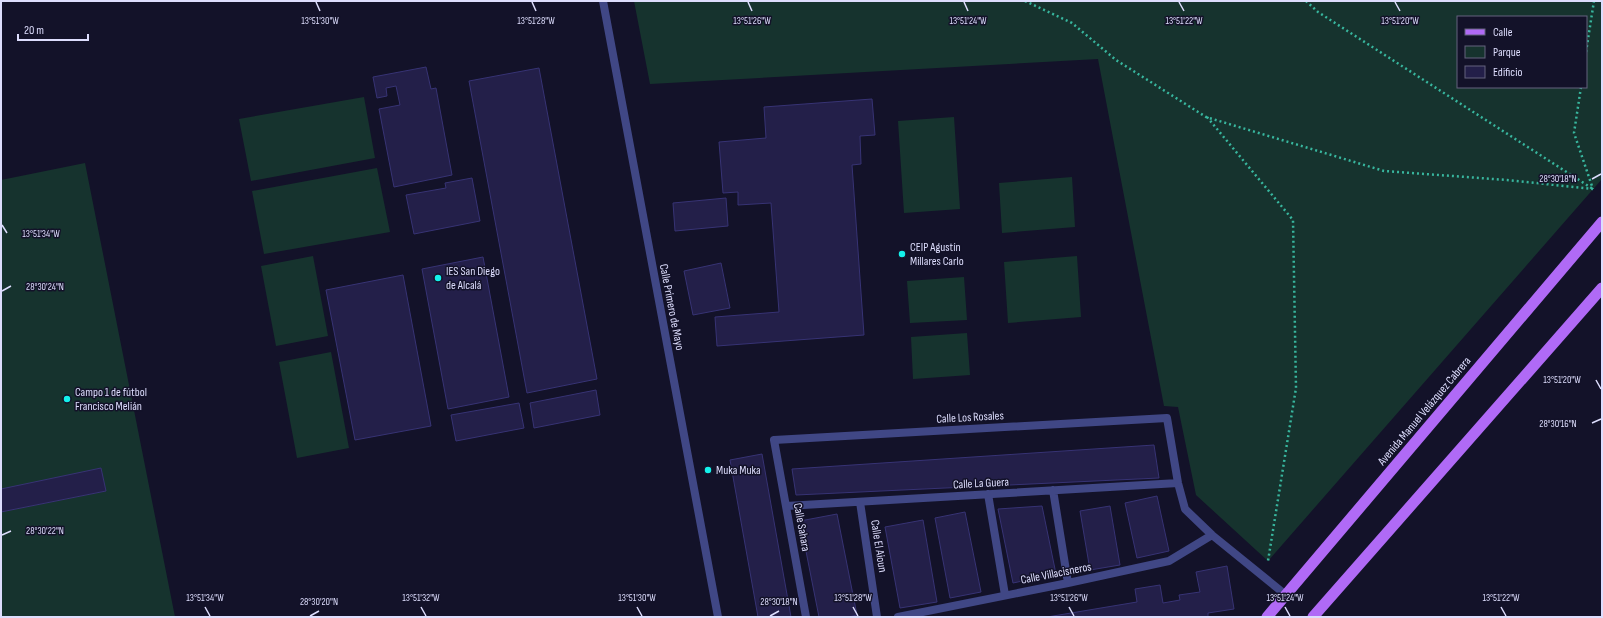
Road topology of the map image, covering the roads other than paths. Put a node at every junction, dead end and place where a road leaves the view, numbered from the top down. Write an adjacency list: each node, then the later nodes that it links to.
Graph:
1 (603, 1): 14 (street, Calle Primero de Mayo)
2 (1602, 222): 13 (main road, Avenida Manuel Velázquez Cabrera)
3 (1602, 288): 19 (main road)
4 (774, 440): 5 (street, Calle Los Rosales); 9 (street, Calle Sahara)
5 (1178, 483): 6 (street, Calle La Guera); 10 (street)
6 (1053, 490): 7 (street, Calle La Guera); 11 (street)
7 (988, 494): 8 (street, Calle La Guera); 12 (street)
8 (860, 502): 9 (street, Calle La Guera); 16 (street, Calle El Aioun)
9 (786, 506): 15 (street, Calle Sahara)
10 (1212, 534): 11 (street, Calle Villacisneros); 13 (street)
11 (1068, 583): 12 (street, Calle Villacisneros)
12 (1005, 595): 17 (street, Calle Villacisneros)
13 (1286, 595): 18 (main road, Avenida Manuel Velázquez Cabrera)
14 (718, 617)
15 (806, 617)
16 (877, 617)
17 (898, 617)
18 (1267, 617)
19 (1313, 617)

